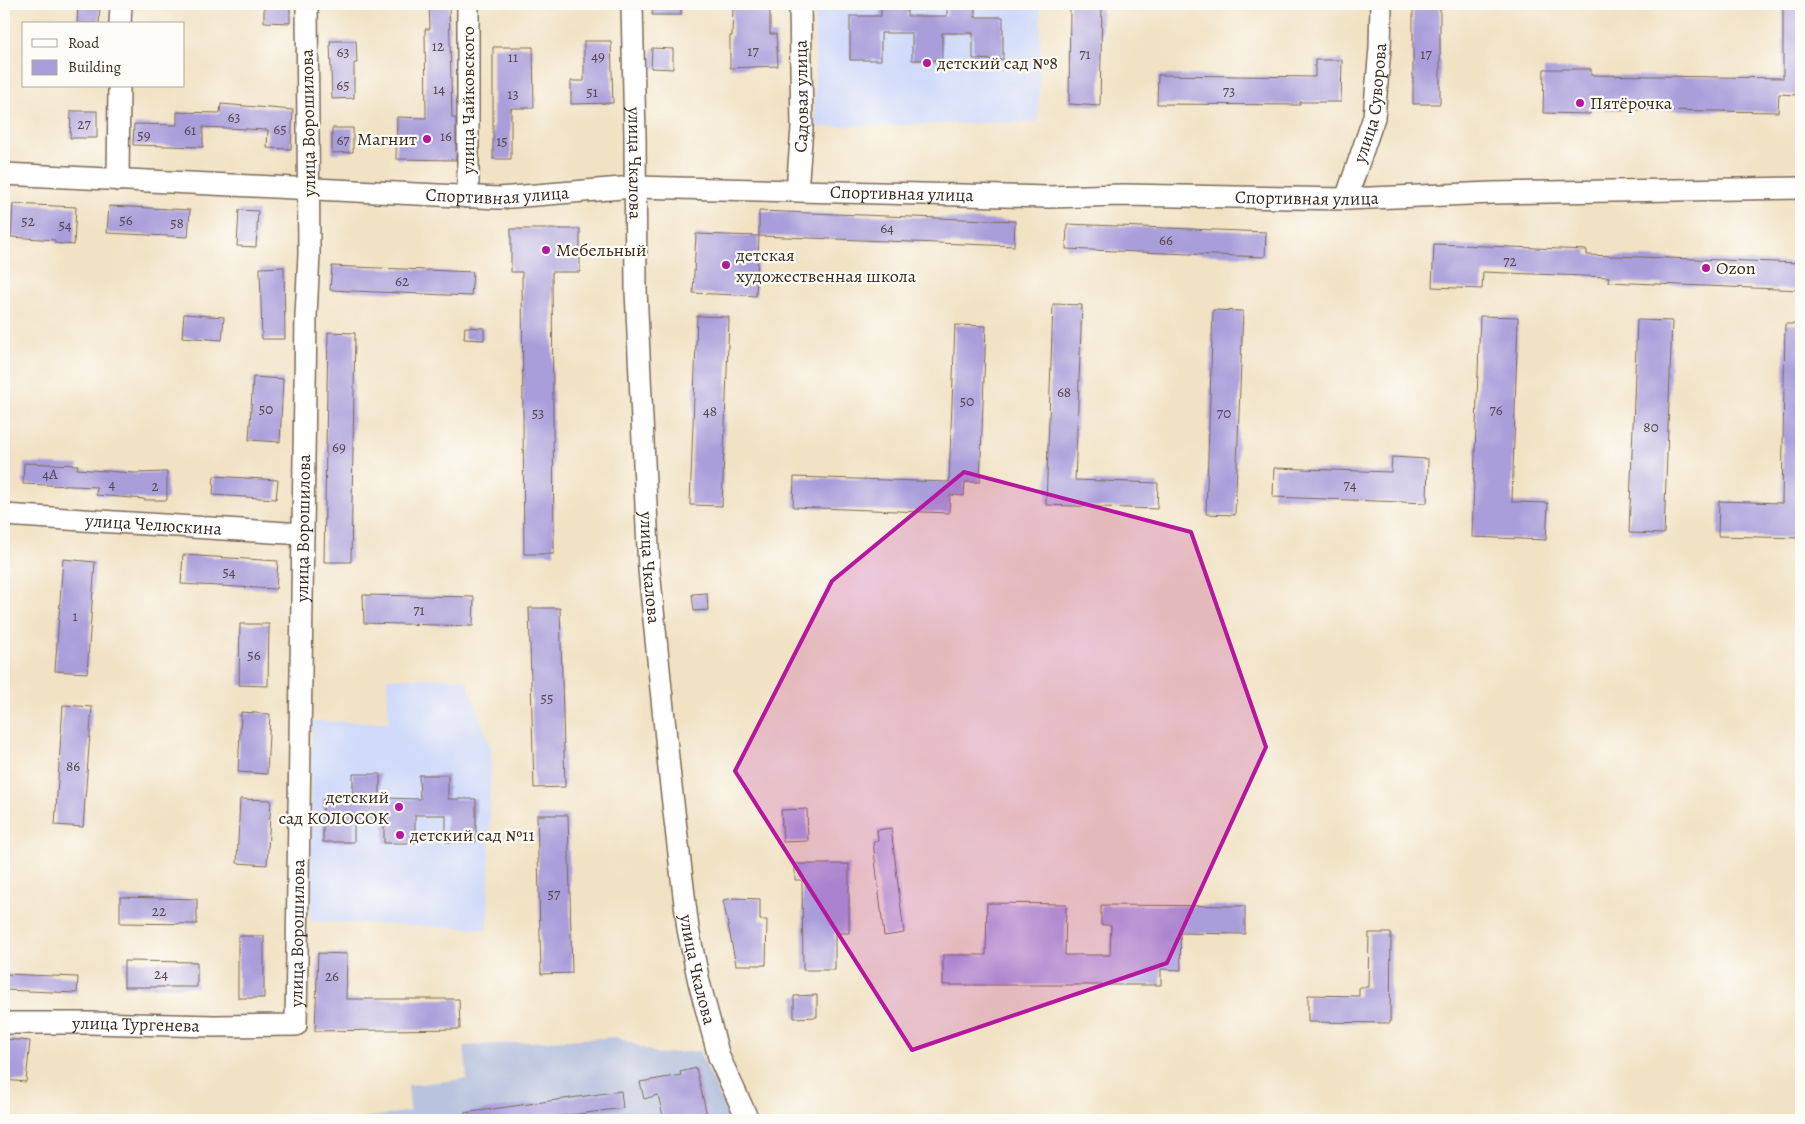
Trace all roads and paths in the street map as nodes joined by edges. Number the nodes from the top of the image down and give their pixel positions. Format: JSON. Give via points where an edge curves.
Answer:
{"nodes":[{"id":1,"x":121,"y":4,"type":"edge"},
{"id":2,"x":307,"y":4,"type":"edge"},
{"id":3,"x":468,"y":4,"type":"edge"},
{"id":4,"x":632,"y":4,"type":"edge"},
{"id":5,"x":800,"y":4,"type":"edge"},
{"id":6,"x":1381,"y":4,"type":"edge"},
{"id":7,"x":120,"y":22,"type":"edge"},
{"id":8,"x":119,"y":88,"type":"edge"},
{"id":9,"x":4,"y":174,"type":"edge"},
{"id":10,"x":118,"y":180,"type":"junction"},
{"id":11,"x":634,"y":187,"type":"junction"},
{"id":12,"x":1801,"y":188,"type":"edge"},
{"id":13,"x":308,"y":189,"type":"junction"},
{"id":14,"x":797,"y":190,"type":"junction"},
{"id":15,"x":468,"y":197,"type":"junction"},
{"id":16,"x":1346,"y":199,"type":"junction"},
{"id":17,"x":4,"y":515,"type":"edge"},
{"id":18,"x":303,"y":534,"type":"junction"},
{"id":19,"x":4,"y":1023,"type":"edge"},
{"id":20,"x":269,"y":1027,"type":"joint"},
{"id":21,"x":748,"y":1120,"type":"edge"}],
"edges":[{"from":1,"to":7,"type":"street"},
{"from":2,"to":13,"type":"street","name":"улица Ворошилова"},
{"from":3,"to":15,"type":"street","name":"улица Чайковского"},
{"from":4,"to":11,"type":"street","name":"улица Чкалова"},
{"from":5,"to":14,"type":"street","name":"Садовая улица","via":[[802,128]]},
{"from":6,"to":16,"type":"street","name":"улица Суворова","via":[[1374,118]]},
{"from":8,"to":10,"type":"street"},
{"from":9,"to":10,"type":"street","name":"Спортивная улица"},
{"from":10,"to":13,"type":"street","name":"Спортивная улица"},
{"from":11,"to":14,"type":"street","name":"Спортивная улица"},
{"from":11,"to":15,"type":"street","name":"Спортивная улица","via":[[499,198]]},
{"from":11,"to":21,"type":"street","name":"улица Чкалова","via":[[649,570],[687,920],[719,1057]]},
{"from":12,"to":16,"type":"street","name":"Спортивная улица"},
{"from":13,"to":15,"type":"street","name":"Спортивная улица"},
{"from":13,"to":18,"type":"street","name":"улица Ворошилова"},
{"from":14,"to":16,"type":"street","name":"Спортивная улица","via":[[1048,197]]},
{"from":17,"to":18,"type":"street","name":"улица Челюскина"},
{"from":18,"to":20,"type":"street","name":"улица Ворошилова","via":[[296,1025]]},
{"from":19,"to":20,"type":"street","name":"улица Тургенева"}]}
